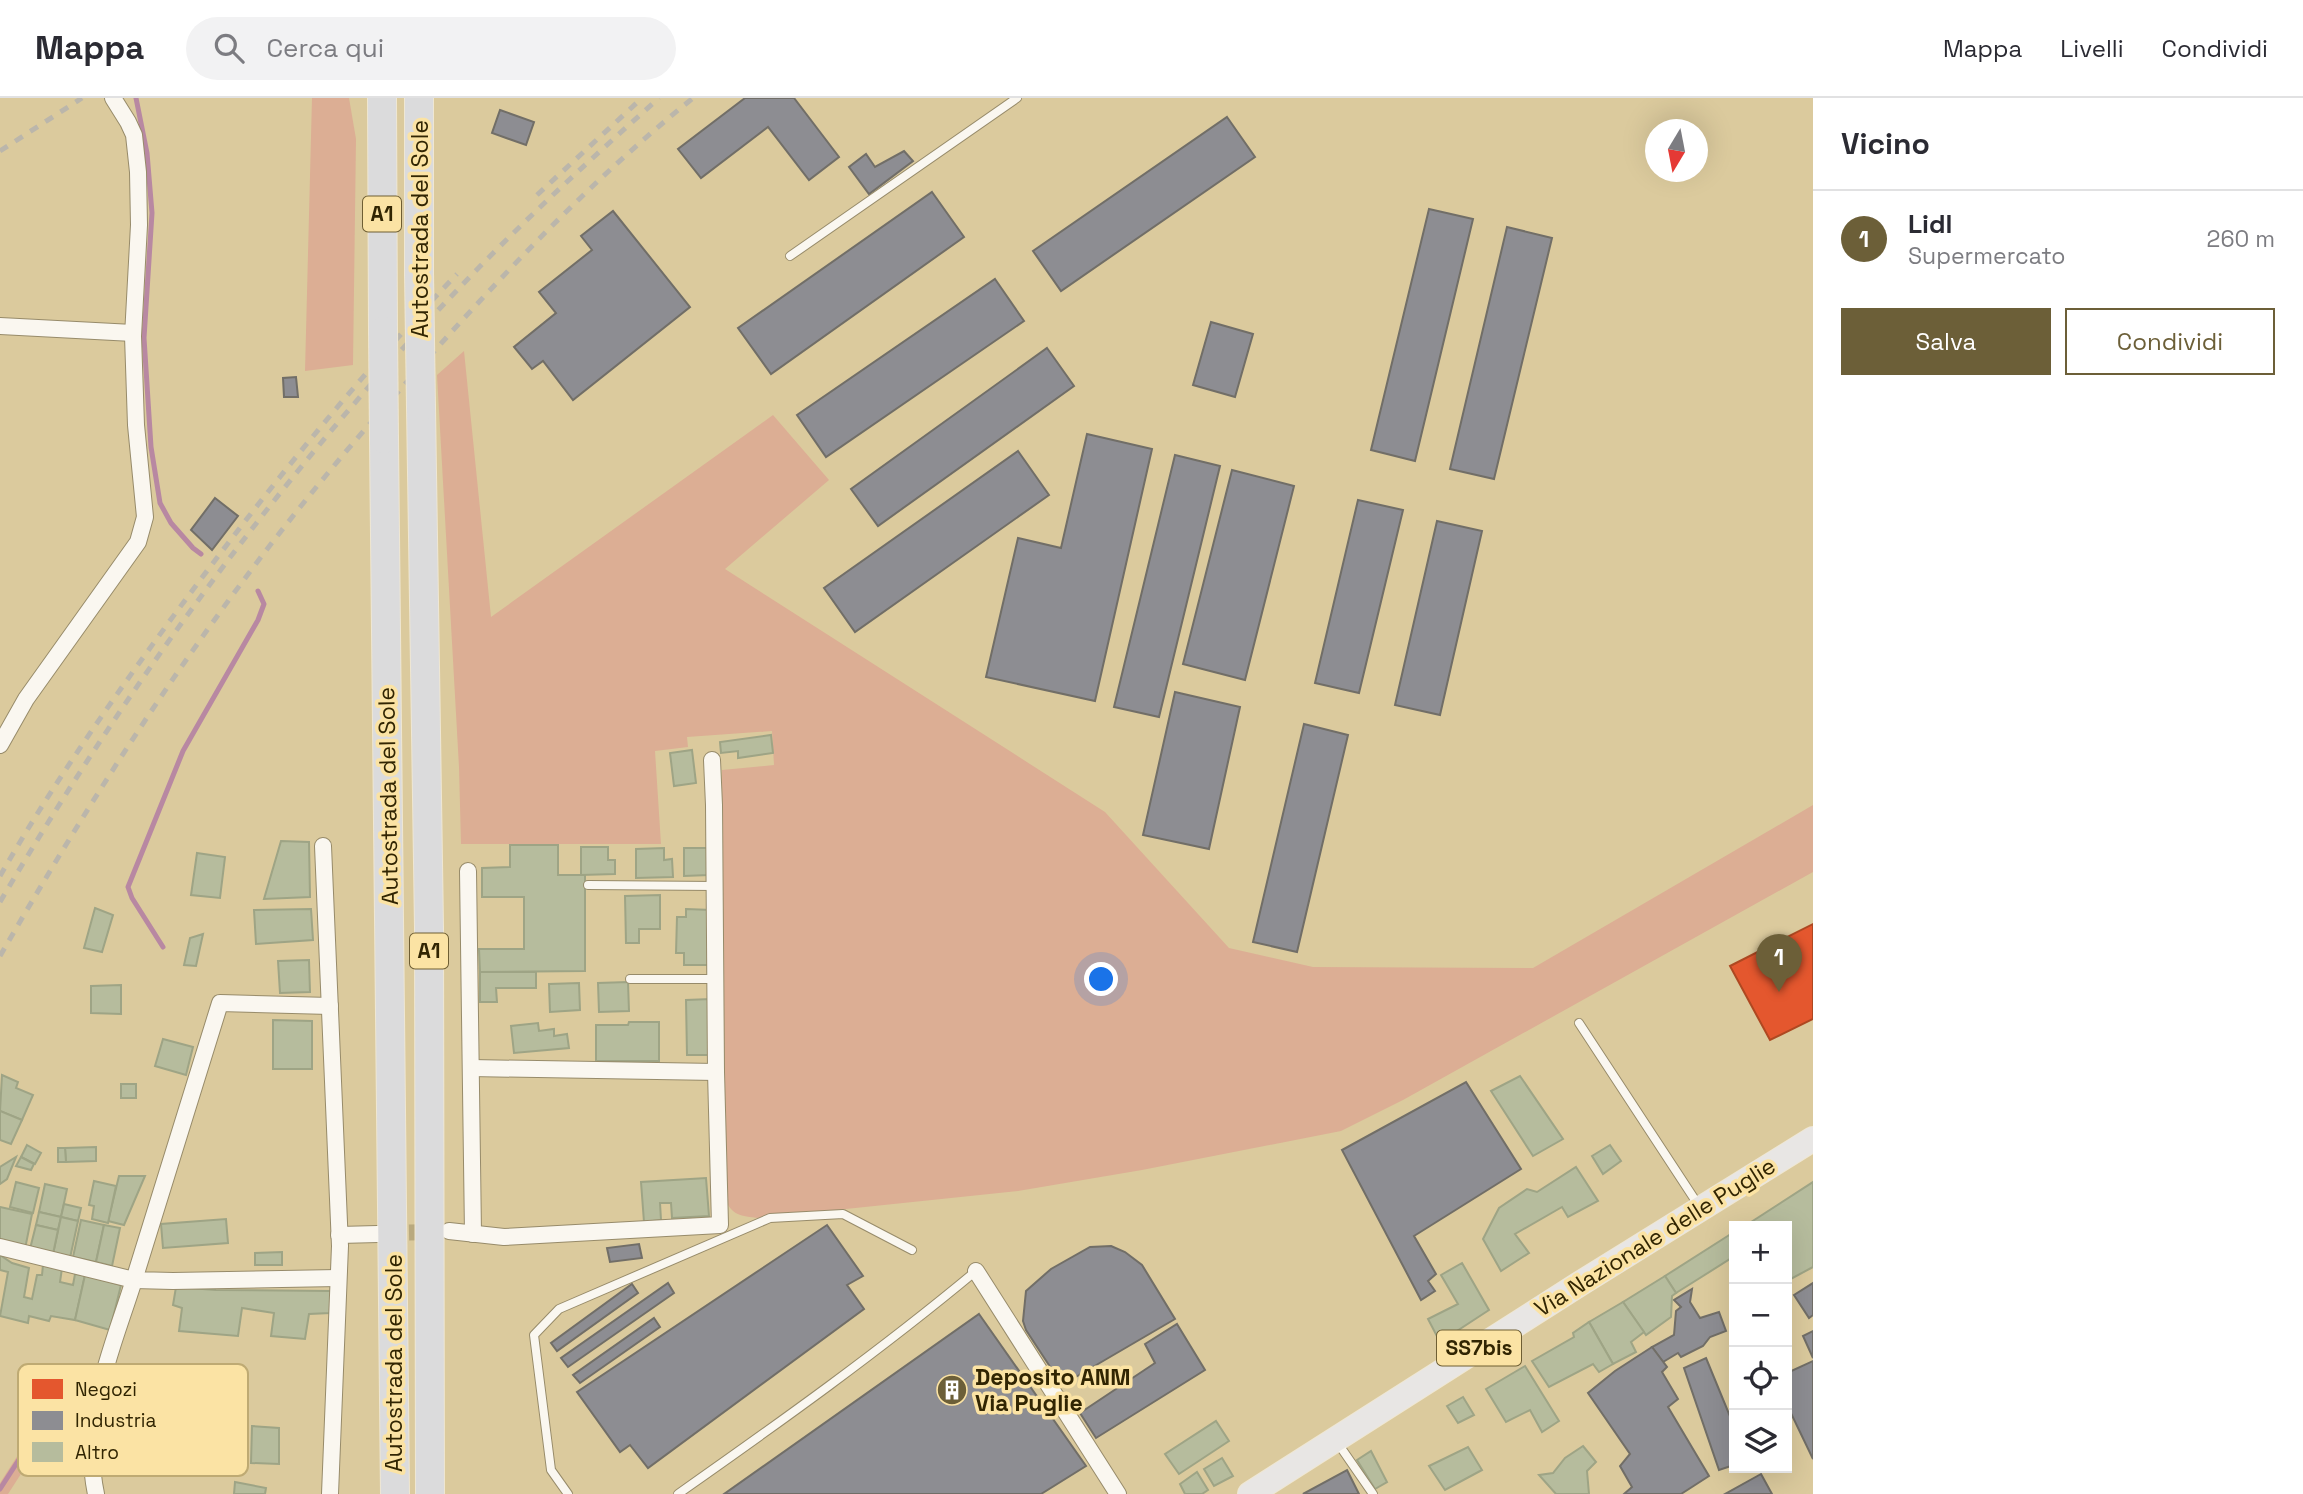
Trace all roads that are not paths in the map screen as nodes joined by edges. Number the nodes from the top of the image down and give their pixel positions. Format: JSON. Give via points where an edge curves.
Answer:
{"nodes":[{"id":1,"x":113,"y":98,"type":"edge"},
{"id":2,"x":382,"y":98,"type":"edge"},
{"id":3,"x":419,"y":98,"type":"edge"},
{"id":4,"x":1017,"y":98,"type":"edge"},
{"id":5,"x":789,"y":256,"type":"dead end"},
{"id":6,"x":0,"y":326,"type":"edge"},
{"id":7,"x":133,"y":332,"type":"junction"},
{"id":8,"x":0,"y":745,"type":"edge"},
{"id":9,"x":712,"y":760,"type":"dead end"},
{"id":10,"x":323,"y":846,"type":"dead end"},
{"id":11,"x":468,"y":871,"type":"dead end"},
{"id":12,"x":587,"y":885,"type":"dead end"},
{"id":13,"x":715,"y":886,"type":"junction"},
{"id":14,"x":630,"y":979,"type":"dead end"},
{"id":15,"x":715,"y":979,"type":"junction"},
{"id":16,"x":330,"y":1006,"type":"junction"},
{"id":17,"x":1579,"y":1023,"type":"dead end"},
{"id":18,"x":471,"y":1068,"type":"junction"},
{"id":19,"x":716,"y":1072,"type":"junction"},
{"id":20,"x":1813,"y":1139,"type":"edge"},
{"id":21,"x":1701,"y":1209,"type":"junction"},
{"id":22,"x":449,"y":1231,"type":"tunnel mouth"},
{"id":23,"x":378,"y":1234,"type":"tunnel mouth"},
{"id":24,"x":473,"y":1234,"type":"junction"},
{"id":25,"x":339,"y":1235,"type":"junction"},
{"id":26,"x":0,"y":1247,"type":"edge"},
{"id":27,"x":912,"y":1250,"type":"dead end"},
{"id":28,"x":976,"y":1271,"type":"joint"},
{"id":29,"x":338,"y":1278,"type":"junction"},
{"id":30,"x":134,"y":1280,"type":"junction"},
{"id":31,"x":107,"y":1364,"type":"edge"},
{"id":32,"x":1335,"y":1439,"type":"junction"},
{"id":33,"x":95,"y":1476,"type":"edge"},
{"id":34,"x":392,"y":1485,"type":"edge"},
{"id":35,"x":96,"y":1494,"type":"edge"},
{"id":36,"x":330,"y":1494,"type":"edge"},
{"id":37,"x":430,"y":1494,"type":"edge"},
{"id":38,"x":568,"y":1494,"type":"edge"},
{"id":39,"x":678,"y":1494,"type":"edge"},
{"id":40,"x":1118,"y":1494,"type":"edge"},
{"id":41,"x":1250,"y":1494,"type":"edge"},
{"id":42,"x":1373,"y":1494,"type":"edge"}],
"edges":[{"from":1,"to":7,"type":"street","via":[[128,121],[136,151],[139,225]]},
{"from":2,"to":34,"type":"highway","name":"Autostrada del Sole","number":"A1","bridge":true,"via":[[395,1369]]},
{"from":3,"to":37,"type":"highway","name":"Autostrada del Sole","number":"A1","bridge":true},
{"from":4,"to":5,"type":"lane"},
{"from":6,"to":7,"type":"street"},
{"from":7,"to":8,"type":"street","via":[[145,517],[138,542],[26,699]]},
{"from":9,"to":13,"type":"street"},
{"from":10,"to":16,"type":"street"},
{"from":11,"to":18,"type":"street"},
{"from":12,"to":13,"type":"lane"},
{"from":13,"to":15,"type":"street"},
{"from":14,"to":15,"type":"lane"},
{"from":15,"to":19,"type":"street"},
{"from":16,"to":25,"type":"street"},
{"from":16,"to":30,"type":"street","via":[[220,1003]]},
{"from":17,"to":21,"type":"lane"},
{"from":18,"to":19,"type":"street"},
{"from":18,"to":24,"type":"street"},
{"from":19,"to":24,"type":"street","via":[[720,1225],[504,1237]]},
{"from":20,"to":21,"type":"main road","name":"Via Nazionale delle Puglie","number":"SS7bis"},
{"from":21,"to":32,"type":"main road","name":"Via Nazionale delle Puglie","number":"SS7bis"},
{"from":22,"to":24,"type":"street"},
{"from":23,"to":25,"type":"street"},
{"from":25,"to":29,"type":"street"},
{"from":26,"to":30,"type":"street"},
{"from":27,"to":38,"type":"lane","via":[[843,1214],[770,1218],[559,1308],[534,1335],[551,1470]]},
{"from":28,"to":39,"type":"lane","via":[[901,1332]]},
{"from":28,"to":40,"type":"street"},
{"from":29,"to":30,"type":"street"},
{"from":29,"to":36,"type":"street"},
{"from":30,"to":31,"type":"street"},
{"from":32,"to":41,"type":"main road","name":"Via Nazionale delle Puglie","number":"SS7bis"},
{"from":32,"to":42,"type":"lane"},
{"from":33,"to":35,"type":"street"}]}
